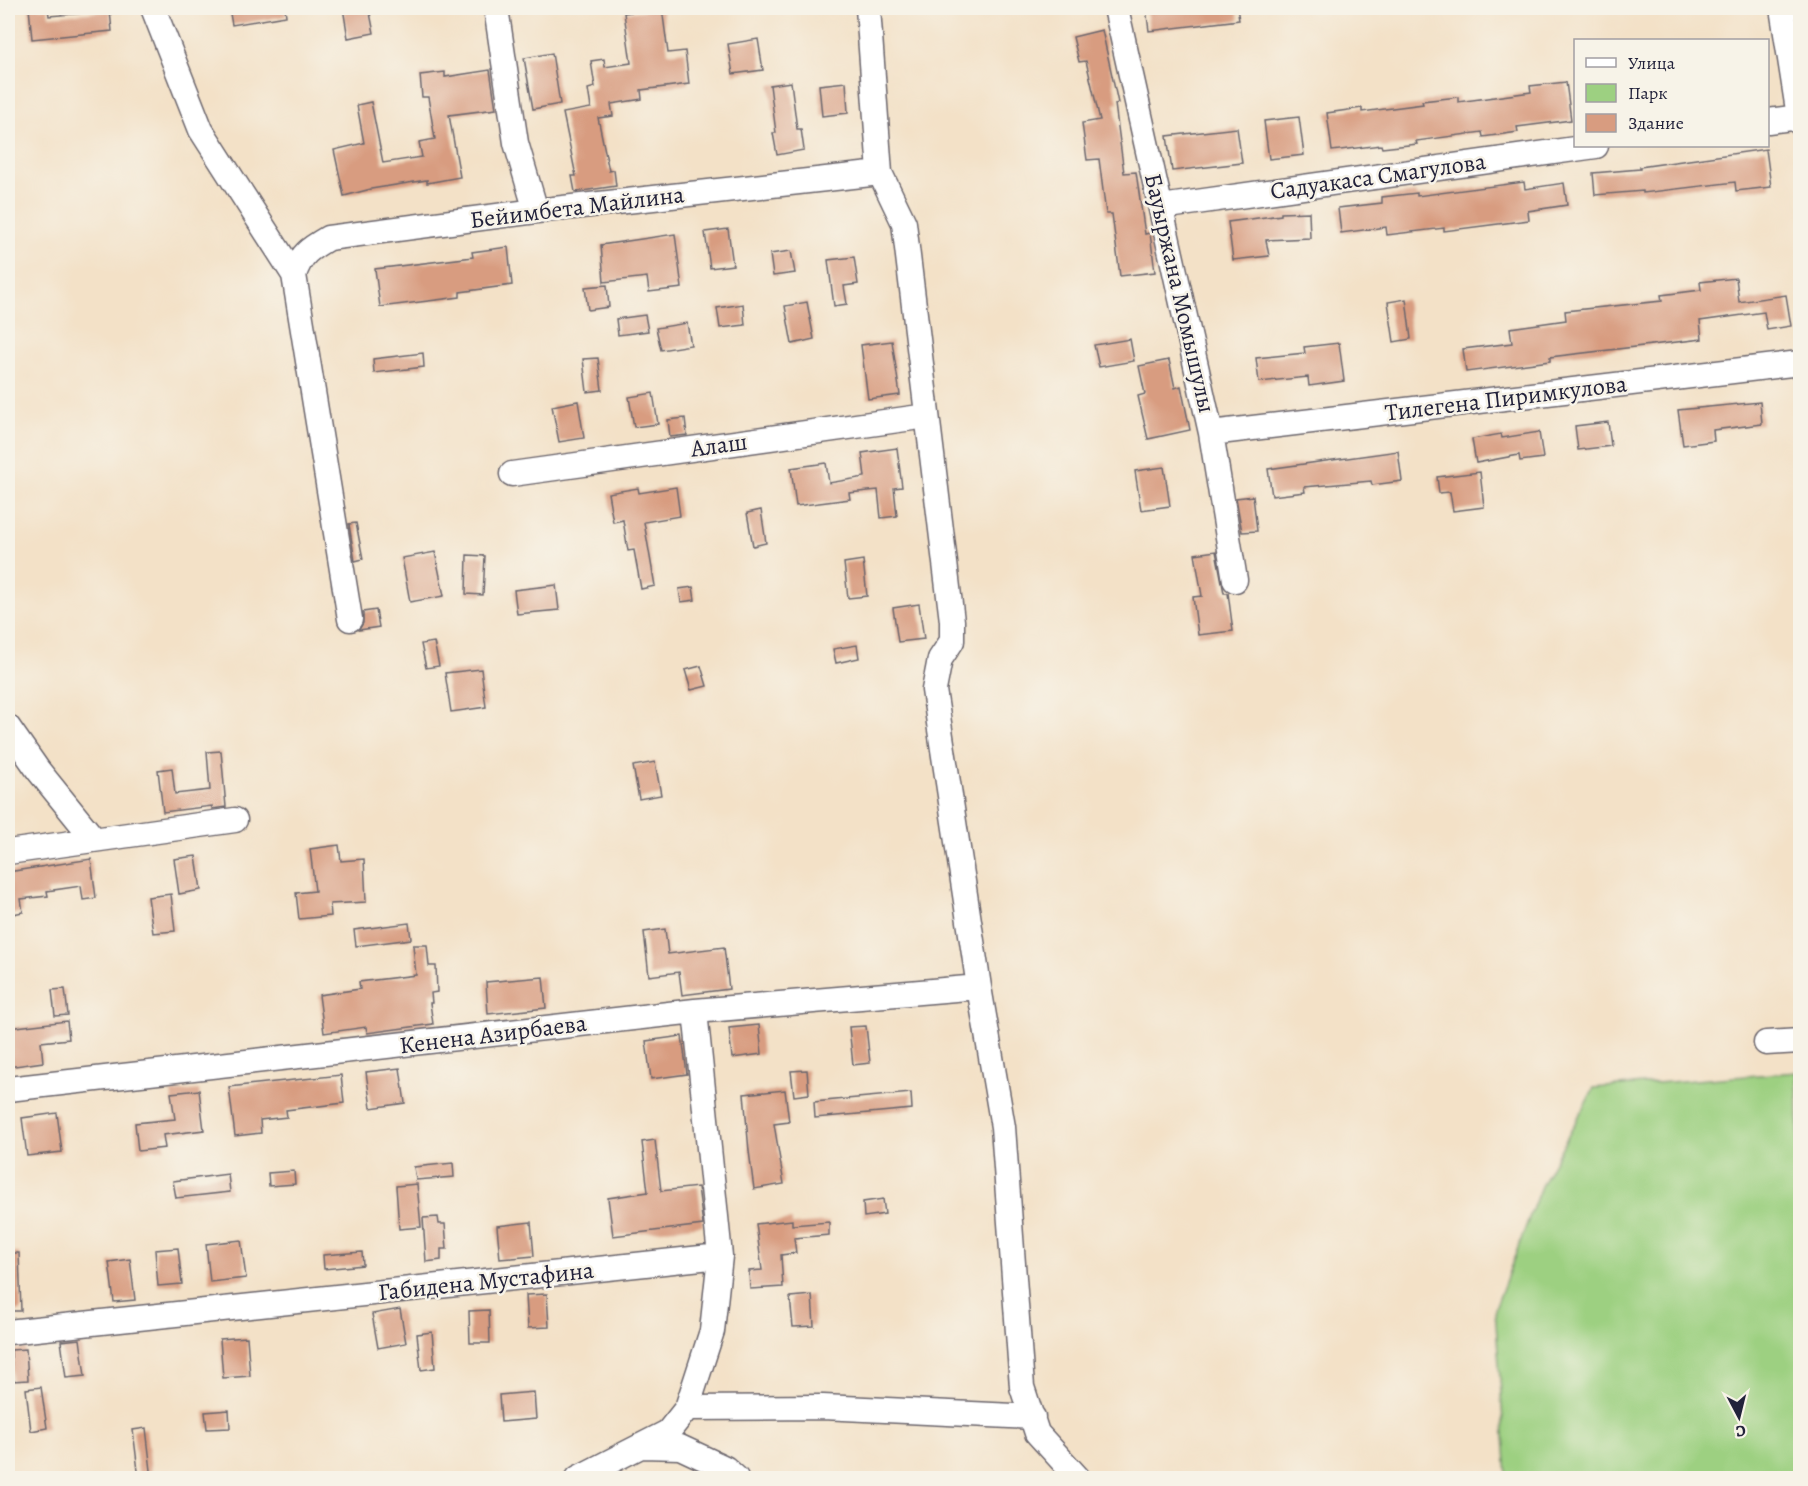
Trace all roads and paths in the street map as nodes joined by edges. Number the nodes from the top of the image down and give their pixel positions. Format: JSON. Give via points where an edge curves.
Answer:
{"nodes":[{"id":1,"x":153,"y":8,"type":"edge"},
{"id":2,"x":496,"y":8,"type":"edge"},
{"id":3,"x":868,"y":8,"type":"edge"},
{"id":4,"x":1116,"y":8,"type":"edge"},
{"id":5,"x":1782,"y":8,"type":"edge"},
{"id":6,"x":1800,"y":120,"type":"edge"},
{"id":7,"x":1769,"y":121,"type":"edge"},
{"id":8,"x":1589,"y":147,"type":"edge"},
{"id":9,"x":880,"y":173,"type":"junction"},
{"id":10,"x":1161,"y":207,"type":"junction"},
{"id":11,"x":536,"y":211,"type":"junction"},
{"id":12,"x":294,"y":275,"type":"junction"},
{"id":13,"x":1800,"y":363,"type":"edge"},
{"id":14,"x":927,"y":416,"type":"junction"},
{"id":15,"x":1211,"y":434,"type":"junction"},
{"id":16,"x":512,"y":474,"type":"dead end"},
{"id":17,"x":1234,"y":580,"type":"dead end"},
{"id":18,"x":350,"y":619,"type":"dead end"},
{"id":19,"x":8,"y":727,"type":"edge"},
{"id":20,"x":235,"y":820,"type":"dead end"},
{"id":21,"x":93,"y":838,"type":"junction"},
{"id":22,"x":8,"y":852,"type":"edge"},
{"id":23,"x":979,"y":987,"type":"junction"},
{"id":24,"x":695,"y":1011,"type":"junction"},
{"id":25,"x":1800,"y":1041,"type":"edge"},
{"id":26,"x":1766,"y":1043,"type":"dead end"},
{"id":27,"x":8,"y":1089,"type":"edge"},
{"id":28,"x":720,"y":1256,"type":"junction"},
{"id":29,"x":8,"y":1332,"type":"edge"},
{"id":30,"x":687,"y":1408,"type":"junction"},
{"id":31,"x":1033,"y":1417,"type":"junction"},
{"id":32,"x":641,"y":1446,"type":"junction"},
{"id":33,"x":578,"y":1479,"type":"edge"},
{"id":34,"x":736,"y":1479,"type":"edge"},
{"id":35,"x":1078,"y":1479,"type":"edge"}],
"edges":[{"from":1,"to":12,"type":"street","via":[[201,130]]},
{"from":2,"to":11,"type":"street","via":[[516,143]]},
{"from":3,"to":9,"type":"street"},
{"from":4,"to":10,"type":"street","name":"Бауыржана Момышулы"},
{"from":5,"to":6,"type":"street"},
{"from":6,"to":7,"type":"street"},
{"from":8,"to":10,"type":"street","name":"Садуакаса Смагулова"},
{"from":9,"to":11,"type":"street","name":"Бейимбета Майлина"},
{"from":9,"to":14,"type":"street","via":[[904,223]]},
{"from":10,"to":15,"type":"street","name":"Бауыржана Момышулы"},
{"from":11,"to":12,"type":"street","name":"Бейимбета Майлина","via":[[328,238],[298,260]]},
{"from":12,"to":18,"type":"street"},
{"from":13,"to":15,"type":"street","name":"Тилегена Пиримкулова"},
{"from":14,"to":16,"type":"street","name":"Алаш"},
{"from":14,"to":23,"type":"street","via":[[952,621],[952,641],[940,659],[933,690]]},
{"from":15,"to":17,"type":"street","name":"Бауыржана Момышулы"},
{"from":19,"to":21,"type":"street"},
{"from":20,"to":21,"type":"street"},
{"from":21,"to":22,"type":"street"},
{"from":23,"to":24,"type":"street","name":"Кенена Азирбаева"},
{"from":23,"to":31,"type":"street","via":[[1004,1127],[1022,1387]]},
{"from":24,"to":27,"type":"street","name":"Кенена Азирбаева"},
{"from":24,"to":28,"type":"street"},
{"from":25,"to":26,"type":"street"},
{"from":28,"to":29,"type":"street","name":"Габидена Мустафина"},
{"from":28,"to":30,"type":"street","via":[[712,1331]]},
{"from":30,"to":31,"type":"street","via":[[823,1407]]},
{"from":30,"to":32,"type":"street","via":[[668,1432]]},
{"from":31,"to":35,"type":"street","via":[[1037,1433]]},
{"from":32,"to":33,"type":"street"},
{"from":32,"to":34,"type":"street","via":[[680,1447],[725,1468]]}]}
